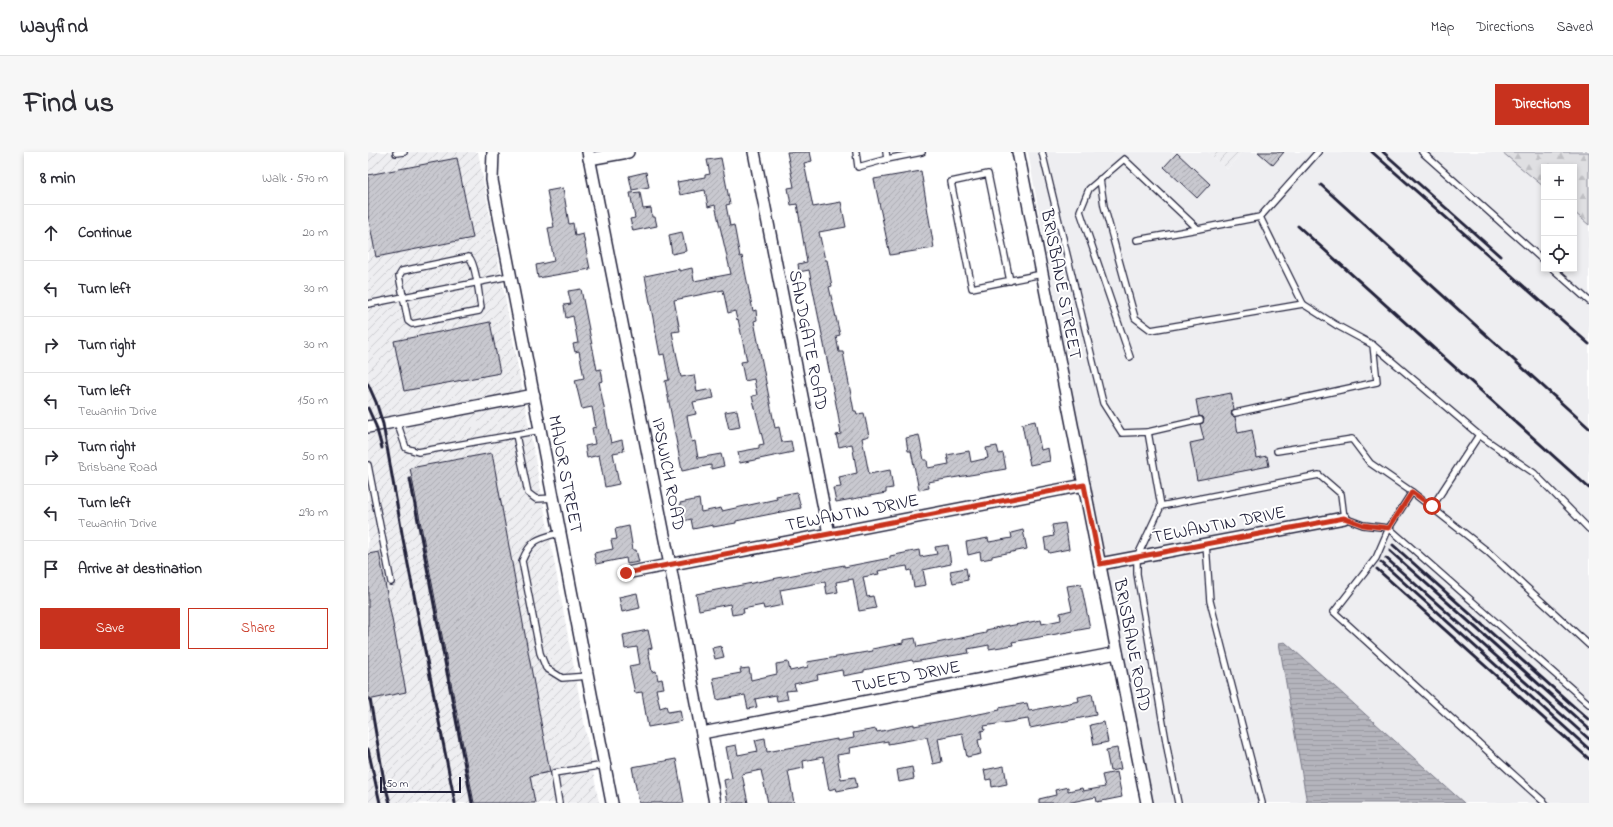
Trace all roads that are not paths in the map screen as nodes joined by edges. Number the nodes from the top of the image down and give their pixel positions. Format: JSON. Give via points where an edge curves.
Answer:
{"nodes":[{"id":1,"x":404,"y":152,"type":"edge"},
{"id":2,"x":493,"y":152,"type":"edge"},
{"id":3,"x":628,"y":152,"type":"edge"},
{"id":4,"x":754,"y":152,"type":"edge"},
{"id":5,"x":856,"y":152,"type":"edge"},
{"id":6,"x":886,"y":152,"type":"edge"},
{"id":7,"x":922,"y":152,"type":"edge"},
{"id":8,"x":1018,"y":152,"type":"edge"},
{"id":9,"x":1042,"y":152,"type":"edge"},
{"id":10,"x":1318,"y":152,"type":"edge"},
{"id":11,"x":1422,"y":152,"type":"edge"},
{"id":12,"x":396,"y":153,"type":"dead end"},
{"id":13,"x":589,"y":156,"type":"edge"},
{"id":14,"x":887,"y":159,"type":"junction"},
{"id":15,"x":1100,"y":179,"type":"junction"},
{"id":16,"x":1260,"y":217,"type":"junction"},
{"id":17,"x":1198,"y":229,"type":"junction"},
{"id":18,"x":1137,"y":240,"type":"dead end"},
{"id":19,"x":1541,"y":258,"type":"edge"},
{"id":20,"x":1556,"y":272,"type":"edge"},
{"id":21,"x":1042,"y":274,"type":"junction"},
{"id":22,"x":510,"y":276,"type":"junction"},
{"id":23,"x":1010,"y":281,"type":"junction"},
{"id":24,"x":476,"y":282,"type":"junction"},
{"id":25,"x":403,"y":297,"type":"junction"},
{"id":26,"x":1589,"y":301,"type":"edge"},
{"id":27,"x":368,"y":304,"type":"edge"},
{"id":28,"x":1303,"y":304,"type":"junction"},
{"id":29,"x":1373,"y":345,"type":"junction"},
{"id":30,"x":1130,"y":357,"type":"dead end"},
{"id":31,"x":534,"y":395,"type":"junction"},
{"id":32,"x":1235,"y":413,"type":"dead end"},
{"id":33,"x":1200,"y":420,"type":"dead end"},
{"id":34,"x":396,"y":422,"type":"junction"},
{"id":35,"x":1072,"y":423,"type":"joint"},
{"id":36,"x":368,"y":427,"type":"edge"},
{"id":37,"x":540,"y":430,"type":"junction"},
{"id":38,"x":1148,"y":432,"type":"junction"},
{"id":39,"x":516,"y":435,"type":"junction"},
{"id":40,"x":1479,"y":435,"type":"junction"},
{"id":41,"x":1277,"y":451,"type":"dead end"},
{"id":42,"x":368,"y":465,"type":"edge"},
{"id":43,"x":1084,"y":485,"type":"junction"},
{"id":44,"x":1412,"y":492,"type":"junction"},
{"id":45,"x":554,"y":498,"type":"junction"},
{"id":46,"x":1161,"y":506,"type":"junction"},
{"id":47,"x":1432,"y":506,"type":"junction"},
{"id":48,"x":1344,"y":518,"type":"junction"},
{"id":49,"x":1389,"y":528,"type":"junction"},
{"id":50,"x":1589,"y":529,"type":"edge"},
{"id":51,"x":560,"y":533,"type":"junction"},
{"id":52,"x":829,"y":534,"type":"junction"},
{"id":53,"x":1206,"y":544,"type":"junction"},
{"id":54,"x":1137,"y":557,"type":"junction"},
{"id":55,"x":1100,"y":564,"type":"junction"},
{"id":56,"x":670,"y":565,"type":"junction"},
{"id":57,"x":626,"y":573,"type":"dead end"},
{"id":58,"x":391,"y":582,"type":"dead end"},
{"id":59,"x":1589,"y":645,"type":"edge"},
{"id":60,"x":1117,"y":653,"type":"junction"},
{"id":61,"x":588,"y":676,"type":"junction"},
{"id":62,"x":1589,"y":704,"type":"edge"},
{"id":63,"x":702,"y":733,"type":"junction"},
{"id":64,"x":605,"y":766,"type":"junction"},
{"id":65,"x":559,"y":803,"type":"edge"},
{"id":66,"x":612,"y":803,"type":"edge"},
{"id":67,"x":715,"y":803,"type":"edge"},
{"id":68,"x":1147,"y":803,"type":"edge"},
{"id":69,"x":1178,"y":803,"type":"edge"},
{"id":70,"x":1262,"y":803,"type":"edge"},
{"id":71,"x":1545,"y":803,"type":"edge"}],
"edges":[{"from":1,"to":12,"type":"lane"},
{"from":2,"to":22,"type":"street","name":"MAJOR STREET","via":[[492,180]]},
{"from":3,"to":13,"type":"street"},
{"from":4,"to":52,"type":"street","name":"SANDGATE ROAD"},
{"from":5,"to":14,"type":"lane","via":[[858,167]]},
{"from":6,"to":14,"type":"lane"},
{"from":7,"to":14,"type":"lane"},
{"from":8,"to":21,"type":"street","name":"BRISBANE STREET"},
{"from":9,"to":38,"type":"lane","via":[[1103,403],[1122,433]]},
{"from":10,"to":16,"type":"lane"},
{"from":11,"to":19,"type":"lane"},
{"from":13,"to":56,"type":"street","name":"IPSWICH ROAD"},
{"from":15,"to":17,"type":"lane","via":[[1124,159]]},
{"from":15,"to":28,"type":"lane","via":[[1104,206],[1135,318],[1151,330]]},
{"from":15,"to":30,"type":"lane","via":[[1089,189],[1080,212]]},
{"from":16,"to":17,"type":"lane"},
{"from":16,"to":28,"type":"lane"},
{"from":17,"to":18,"type":"lane"},
{"from":20,"to":26,"type":"lane"},
{"from":21,"to":23,"type":"lane"},
{"from":21,"to":35,"type":"street","name":"BRISBANE STREET"},
{"from":22,"to":24,"type":"lane"},
{"from":22,"to":31,"type":"street","name":"MAJOR STREET"},
{"from":23,"to":23,"type":"lane","via":[[972,288],[951,182],[988,174]]},
{"from":24,"to":25,"type":"lane"},
{"from":24,"to":25,"type":"lane","via":[[472,260],[469,257],[402,271],[399,276]]},
{"from":24,"to":25,"type":"lane","via":[[481,307],[479,311],[412,324],[408,321]]},
{"from":25,"to":27,"type":"lane"},
{"from":28,"to":29,"type":"lane"},
{"from":29,"to":32,"type":"lane","via":[[1377,382]]},
{"from":29,"to":40,"type":"lane"},
{"from":31,"to":34,"type":"street"},
{"from":31,"to":37,"type":"street","name":"MAJOR STREET"},
{"from":33,"to":38,"type":"lane"},
{"from":34,"to":36,"type":"street"},
{"from":34,"to":39,"type":"lane","via":[[406,448],[418,452]]},
{"from":35,"to":43,"type":"street","name":"BRISBANE ROAD"},
{"from":37,"to":39,"type":"lane"},
{"from":37,"to":45,"type":"street","name":"MAJOR STREET"},
{"from":38,"to":46,"type":"lane"},
{"from":39,"to":45,"type":"lane","via":[[528,493],[536,499]]},
{"from":40,"to":47,"type":"lane"},
{"from":40,"to":50,"type":"lane","via":[[1534,473]]},
{"from":41,"to":44,"type":"lane","via":[[1352,439],[1370,463]]},
{"from":42,"to":58,"type":"lane"},
{"from":43,"to":52,"type":"street","name":"TEWANTIN DRIVE"},
{"from":43,"to":55,"type":"street","name":"BRISBANE ROAD"},
{"from":44,"to":47,"type":"lane"},
{"from":44,"to":49,"type":"lane"},
{"from":45,"to":51,"type":"street","name":"MAJOR STREET"},
{"from":46,"to":48,"type":"lane","via":[[1319,476],[1341,494]]},
{"from":46,"to":54,"type":"lane"},
{"from":47,"to":59,"type":"lane","via":[[1487,551]]},
{"from":48,"to":49,"type":"lane","via":[[1363,525]]},
{"from":48,"to":53,"type":"street","name":"TEWANTIN DRIVE"},
{"from":49,"to":62,"type":"lane"},
{"from":49,"to":71,"type":"lane","via":[[1376,558],[1334,612]]},
{"from":51,"to":61,"type":"street","name":"MAJOR STREET"},
{"from":51,"to":61,"type":"lane","via":[[541,538],[528,548],[522,561],[540,653],[546,668],[562,678]]},
{"from":52,"to":56,"type":"street","name":"TEWANTIN DRIVE"},
{"from":53,"to":54,"type":"street","name":"TEWANTIN DRIVE"},
{"from":53,"to":70,"type":"lane","via":[[1210,601]]},
{"from":54,"to":55,"type":"street","name":"TEWANTIN DRIVE"},
{"from":54,"to":69,"type":"lane","via":[[1137,574]]},
{"from":55,"to":60,"type":"street","name":"BRISBANE ROAD"},
{"from":56,"to":57,"type":"street","name":"TEWANTIN DRIVE"},
{"from":56,"to":63,"type":"street","name":"IPSWICH ROAD"},
{"from":60,"to":63,"type":"street","name":"TWEED DRIVE"},
{"from":60,"to":68,"type":"street","name":"BRISBANE ROAD"},
{"from":61,"to":64,"type":"street","name":"MAJOR STREET"},
{"from":63,"to":67,"type":"street","name":"IPSWICH ROAD"},
{"from":64,"to":65,"type":"lane","via":[[554,773]]},
{"from":64,"to":66,"type":"street","name":"MAJOR STREET"}]}
